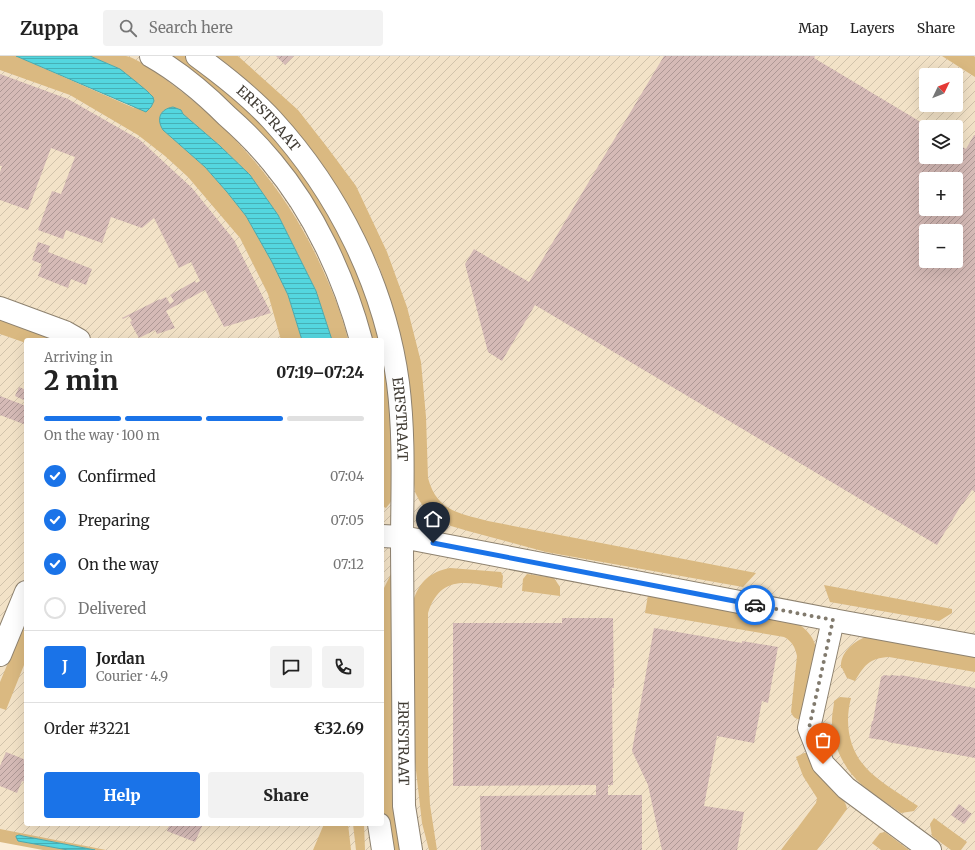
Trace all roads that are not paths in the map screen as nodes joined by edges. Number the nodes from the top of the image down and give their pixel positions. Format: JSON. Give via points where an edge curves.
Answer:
{"nodes":[{"id":1,"x":151,"y":56,"type":"edge"},
{"id":2,"x":197,"y":56,"type":"edge"},
{"id":3,"x":0,"y":308,"type":"edge"},
{"id":4,"x":76,"y":338,"type":"edge"},
{"id":5,"x":360,"y":338,"type":"edge"},
{"id":6,"x":392,"y":536,"type":"edge"},
{"id":7,"x":24,"y":597,"type":"edge"},
{"id":8,"x":833,"y":620,"type":"junction"},
{"id":9,"x":975,"y":646,"type":"edge"},
{"id":10,"x":0,"y":655,"type":"edge"},
{"id":11,"x":379,"y":826,"type":"edge"},
{"id":12,"x":383,"y":850,"type":"edge"},
{"id":13,"x":411,"y":850,"type":"edge"},
{"id":14,"x":930,"y":850,"type":"edge"}],
"edges":[{"from":1,"to":5,"type":"street","name":"ERFSTRAAT","via":[[187,80],[248,135],[296,192],[333,260]]},
{"from":2,"to":6,"type":"street","name":"ERFSTRAAT","via":[[271,119],[301,154],[342,219],[374,287],[385,322],[398,382],[401,419],[403,463]]},
{"from":3,"to":4,"type":"street"},
{"from":6,"to":8,"type":"street"},
{"from":6,"to":13,"type":"street","name":"ERFSTRAAT","via":[[404,806]]},
{"from":7,"to":10,"type":"street"},
{"from":8,"to":9,"type":"street"},
{"from":8,"to":14,"type":"street","via":[[809,728],[823,764],[846,788]]},
{"from":11,"to":12,"type":"street"}]}
